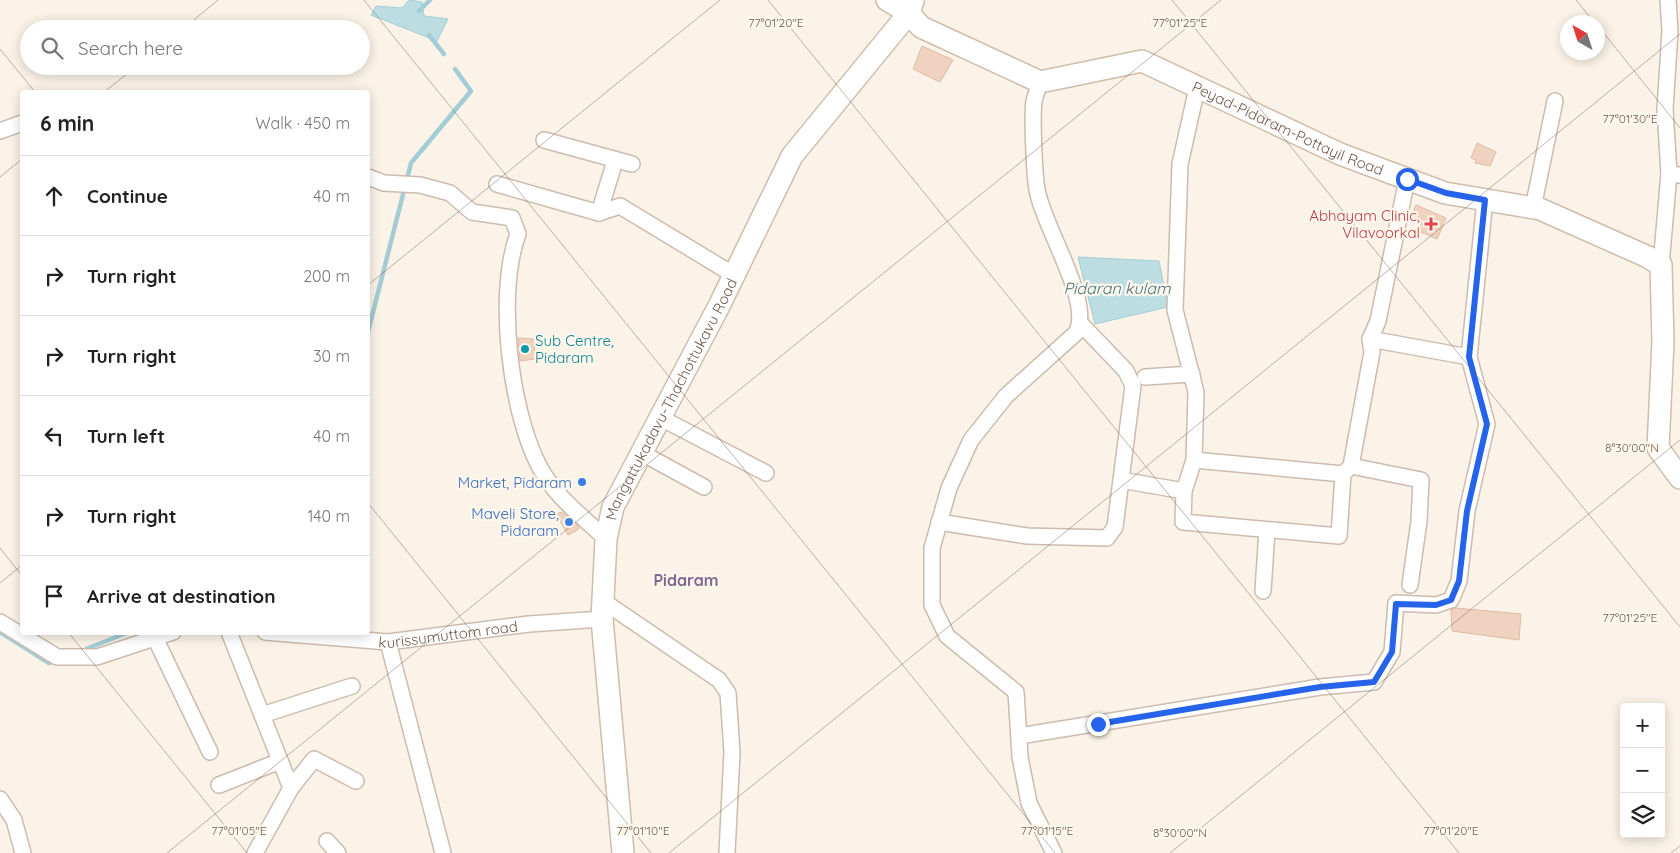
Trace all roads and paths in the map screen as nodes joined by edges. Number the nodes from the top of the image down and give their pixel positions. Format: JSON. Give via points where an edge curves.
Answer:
{"nodes":[{"id":1,"x":887,"y":0,"type":"edge"},
{"id":2,"x":1668,"y":0,"type":"edge"},
{"id":3,"x":911,"y":6,"type":"edge"},
{"id":4,"x":1680,"y":18,"type":"edge"},
{"id":5,"x":1670,"y":31,"type":"junction"},
{"id":6,"x":1040,"y":82,"type":"junction"},
{"id":7,"x":1197,"y":88,"type":"junction"},
{"id":8,"x":1554,"y":101,"type":"dead end"},
{"id":9,"x":20,"y":124,"type":"edge"},
{"id":10,"x":0,"y":131,"type":"edge"},
{"id":11,"x":544,"y":140,"type":"dead end"},
{"id":12,"x":615,"y":161,"type":"junction"},
{"id":13,"x":632,"y":164,"type":"dead end"},
{"id":14,"x":1675,"y":174,"type":"edge"},
{"id":15,"x":370,"y":178,"type":"edge"},
{"id":16,"x":1407,"y":179,"type":"junction"},
{"id":17,"x":497,"y":184,"type":"dead end"},
{"id":18,"x":1485,"y":200,"type":"junction"},
{"id":19,"x":1533,"y":208,"type":"junction"},
{"id":20,"x":599,"y":213,"type":"junction"},
{"id":21,"x":1661,"y":265,"type":"junction"},
{"id":22,"x":734,"y":275,"type":"junction"},
{"id":23,"x":1081,"y":324,"type":"junction"},
{"id":24,"x":1370,"y":339,"type":"junction"},
{"id":25,"x":1469,"y":357,"type":"junction"},
{"id":26,"x":1192,"y":374,"type":"junction"},
{"id":27,"x":1145,"y":377,"type":"dead end"},
{"id":28,"x":659,"y":417,"type":"junction"},
{"id":29,"x":640,"y":452,"type":"junction"},
{"id":30,"x":1194,"y":460,"type":"junction"},
{"id":31,"x":1347,"y":470,"type":"junction"},
{"id":32,"x":766,"y":473,"type":"dead end"},
{"id":33,"x":1680,"y":478,"type":"edge"},
{"id":34,"x":1121,"y":480,"type":"junction"},
{"id":35,"x":704,"y":487,"type":"dead end"},
{"id":36,"x":1184,"y":491,"type":"junction"},
{"id":37,"x":939,"y":522,"type":"junction"},
{"id":38,"x":1267,"y":530,"type":"junction"},
{"id":39,"x":606,"y":539,"type":"junction"},
{"id":40,"x":1410,"y":585,"type":"dead end"},
{"id":41,"x":1263,"y":591,"type":"dead end"},
{"id":42,"x":603,"y":610,"type":"junction"},
{"id":43,"x":0,"y":622,"type":"edge"},
{"id":44,"x":20,"y":630,"type":"edge"},
{"id":45,"x":164,"y":635,"type":"edge"},
{"id":46,"x":230,"y":635,"type":"edge"},
{"id":47,"x":302,"y":635,"type":"edge"},
{"id":48,"x":155,"y":638,"type":"junction"},
{"id":49,"x":40,"y":639,"type":"edge"},
{"id":50,"x":388,"y":642,"type":"junction"},
{"id":51,"x":352,"y":686,"type":"dead end"},
{"id":52,"x":262,"y":715,"type":"junction"},
{"id":53,"x":1019,"y":736,"type":"junction"},
{"id":54,"x":210,"y":752,"type":"dead end"},
{"id":55,"x":280,"y":761,"type":"junction"},
{"id":56,"x":356,"y":781,"type":"dead end"},
{"id":57,"x":220,"y":785,"type":"dead end"},
{"id":58,"x":291,"y":788,"type":"junction"},
{"id":59,"x":0,"y":799,"type":"edge"},
{"id":60,"x":327,"y":841,"type":"dead end"},
{"id":61,"x":22,"y":853,"type":"edge"},
{"id":62,"x":255,"y":853,"type":"edge"},
{"id":63,"x":338,"y":853,"type":"edge"},
{"id":64,"x":443,"y":853,"type":"edge"},
{"id":65,"x":623,"y":853,"type":"edge"},
{"id":66,"x":727,"y":853,"type":"edge"},
{"id":67,"x":1054,"y":853,"type":"edge"}],
"edges":[{"from":1,"to":3,"type":"street"},
{"from":2,"to":5,"type":"street"},
{"from":3,"to":6,"type":"street","via":[[921,27]]},
{"from":3,"to":22,"type":"street","name":"Mangattukadavu-Thachottukavu Road","via":[[792,156]]},
{"from":4,"to":5,"type":"street"},
{"from":5,"to":14,"type":"street","via":[[1665,109]]},
{"from":6,"to":7,"type":"street","name":"Peyad-Pidaram-Pottayil Road","via":[[1142,61]]},
{"from":6,"to":23,"type":"street","via":[[1034,102],[1036,188],[1080,308]]},
{"from":7,"to":16,"type":"street","name":"Peyad-Pidaram-Pottayil Road","via":[[1340,154]]},
{"from":7,"to":26,"type":"street","via":[[1180,164],[1175,310]]},
{"from":8,"to":19,"type":"street"},
{"from":9,"to":10,"type":"street"},
{"from":11,"to":12,"type":"street"},
{"from":12,"to":13,"type":"street"},
{"from":12,"to":20,"type":"street"},
{"from":14,"to":21,"type":"street"},
{"from":15,"to":39,"type":"street","via":[[450,193],[472,212],[512,218],[518,234],[511,252],[508,278],[508,334],[516,402],[539,465],[549,481],[574,512]]},
{"from":16,"to":18,"type":"street","name":"Peyad-Pidaram-Pottayil Road","via":[[1446,193]]},
{"from":16,"to":24,"type":"street","via":[[1378,321]]},
{"from":17,"to":20,"type":"street"},
{"from":18,"to":19,"type":"street","name":"Peyad-Pidaram-Pottayil Road"},
{"from":18,"to":25,"type":"street"},
{"from":19,"to":21,"type":"street","name":"Peyad-Pidaram-Pottayil Road"},
{"from":20,"to":22,"type":"street","via":[[620,206]]},
{"from":21,"to":33,"type":"street","via":[[1663,342],[1658,448]]},
{"from":22,"to":28,"type":"street","name":"Mangattukadavu-Thachottukavu Road"},
{"from":23,"to":34,"type":"street","via":[[1126,371],[1133,386]]},
{"from":23,"to":37,"type":"street","via":[[1076,333],[1006,396],[971,440],[949,488]]},
{"from":24,"to":25,"type":"street"},
{"from":24,"to":31,"type":"street","via":[[1372,352]]},
{"from":25,"to":53,"type":"street","via":[[1487,424],[1467,511],[1459,581],[1451,600],[1436,605],[1396,604],[1392,652],[1374,682],[1320,687]]},
{"from":26,"to":27,"type":"street"},
{"from":26,"to":30,"type":"street","via":[[1196,392]]},
{"from":28,"to":29,"type":"street","name":"Mangattukadavu-Thachottukavu Road"},
{"from":28,"to":32,"type":"street"},
{"from":29,"to":35,"type":"street"},
{"from":29,"to":39,"type":"street","name":"Mangattukadavu-Thachottukavu Road","via":[[613,506]]},
{"from":30,"to":31,"type":"street"},
{"from":30,"to":36,"type":"street"},
{"from":31,"to":38,"type":"street","via":[[1339,536]]},
{"from":31,"to":40,"type":"street","via":[[1421,480]]},
{"from":34,"to":36,"type":"street"},
{"from":34,"to":37,"type":"street","via":[[1115,527],[1107,538],[1027,536]]},
{"from":36,"to":38,"type":"street","via":[[1183,522]]},
{"from":37,"to":53,"type":"street","via":[[932,548],[932,605],[948,636],[1016,692]]},
{"from":38,"to":41,"type":"street"},
{"from":39,"to":42,"type":"street","name":"Mangattukadavu-Thachottukavu Road"},
{"from":42,"to":50,"type":"street","name":"kurissumuttom road","via":[[530,624]]},
{"from":42,"to":65,"type":"street","name":"Mangattukadavu-Thachottukavu Road"},
{"from":42,"to":66,"type":"street","via":[[719,680],[728,693],[732,752]]},
{"from":43,"to":44,"type":"street"},
{"from":45,"to":48,"type":"street"},
{"from":46,"to":52,"type":"street"},
{"from":47,"to":50,"type":"street","name":"kurissumuttom road"},
{"from":48,"to":49,"type":"street","via":[[98,657],[57,657]]},
{"from":48,"to":54,"type":"street"},
{"from":50,"to":64,"type":"street"},
{"from":51,"to":52,"type":"street"},
{"from":52,"to":55,"type":"street"},
{"from":53,"to":67,"type":"street","via":[[1029,803]]},
{"from":55,"to":57,"type":"street"},
{"from":55,"to":58,"type":"street"},
{"from":56,"to":58,"type":"street","via":[[314,759]]},
{"from":58,"to":62,"type":"street"},
{"from":59,"to":61,"type":"street","via":[[14,820]]},
{"from":60,"to":63,"type":"street"}]}
